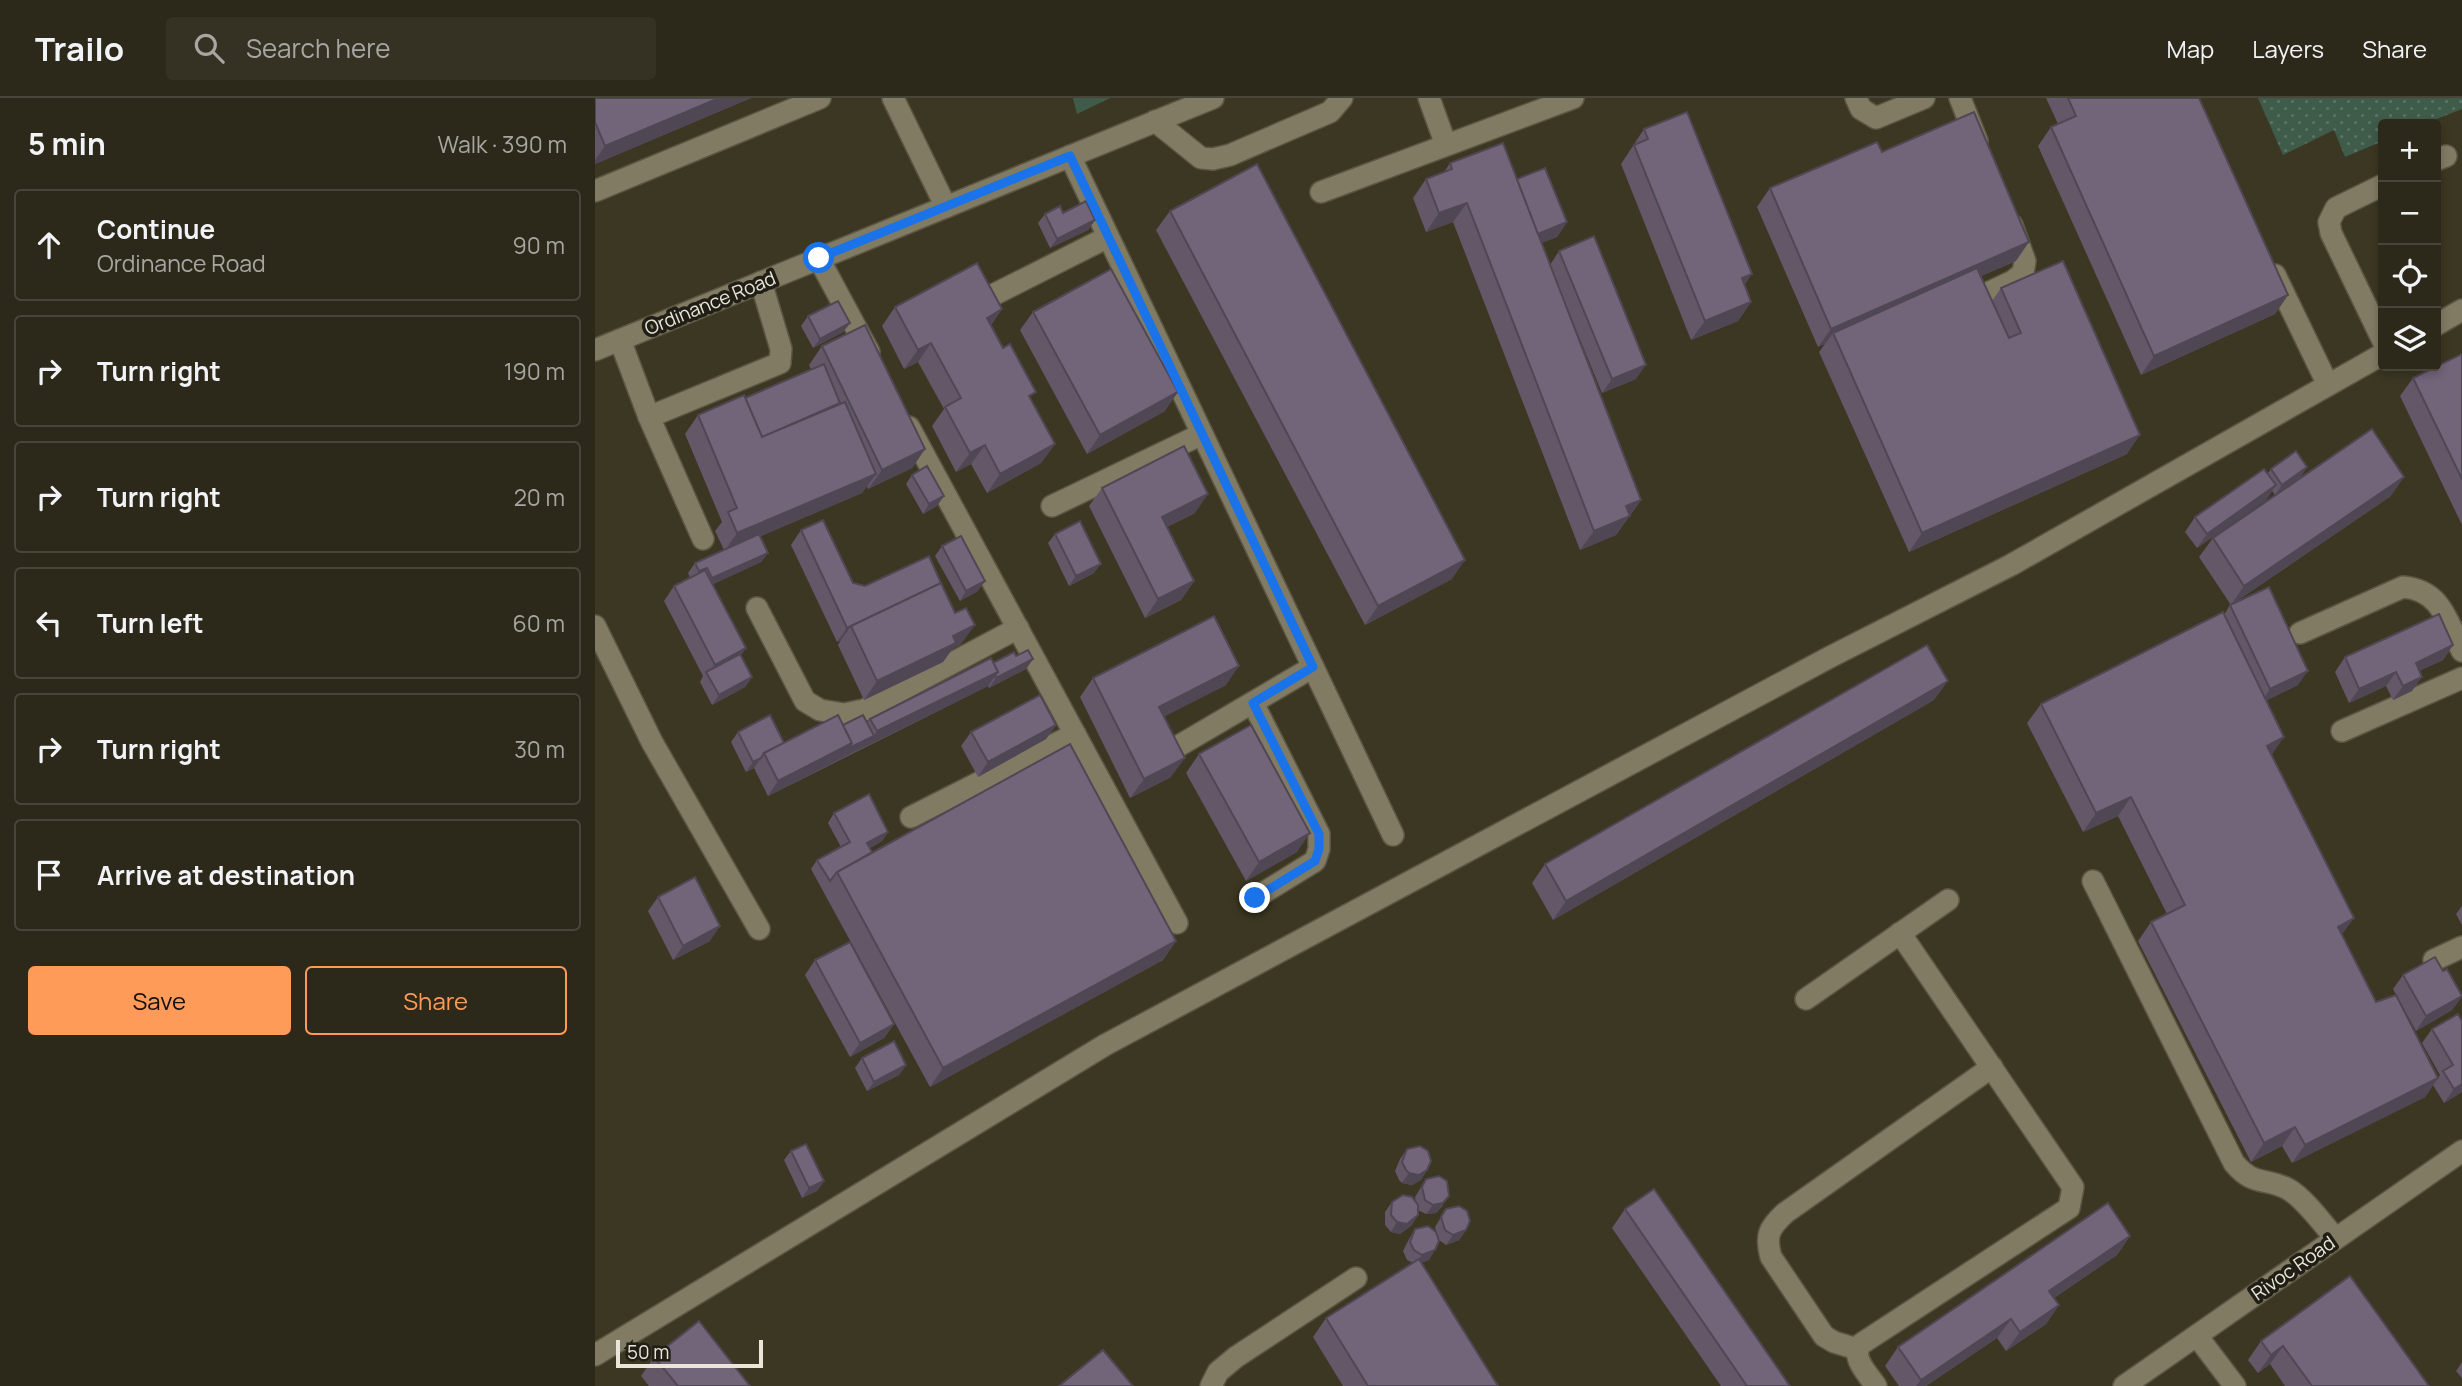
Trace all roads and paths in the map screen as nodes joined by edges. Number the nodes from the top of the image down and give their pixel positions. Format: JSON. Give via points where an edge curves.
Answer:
{"nodes":[{"id":1,"x":820,"y":98,"type":"edge"},
{"id":2,"x":893,"y":98,"type":"edge"},
{"id":3,"x":1213,"y":98,"type":"edge"},
{"id":4,"x":1342,"y":98,"type":"edge"},
{"id":5,"x":1429,"y":98,"type":"edge"},
{"id":6,"x":1573,"y":98,"type":"edge"},
{"id":7,"x":1857,"y":98,"type":"edge"},
{"id":8,"x":1924,"y":98,"type":"edge"},
{"id":9,"x":1960,"y":98,"type":"edge"},
{"id":10,"x":1155,"y":121,"type":"junction"},
{"id":11,"x":1446,"y":145,"type":"junction"},
{"id":12,"x":1070,"y":156,"type":"junction"},
{"id":13,"x":1984,"y":158,"type":"edge"},
{"id":14,"x":2378,"y":187,"type":"edge"},
{"id":15,"x":595,"y":191,"type":"edge"},
{"id":16,"x":1321,"y":192,"type":"dead end"},
{"id":17,"x":946,"y":206,"type":"junction"},
{"id":18,"x":2004,"y":207,"type":"edge"},
{"id":19,"x":1108,"y":237,"type":"junction"},
{"id":20,"x":819,"y":258,"type":"junction"},
{"id":21,"x":2269,"y":261,"type":"edge"},
{"id":22,"x":761,"y":282,"type":"junction"},
{"id":23,"x":989,"y":296,"type":"edge"},
{"id":24,"x":1977,"y":298,"type":"edge"},
{"id":25,"x":2462,"y":310,"type":"edge"},
{"id":26,"x":2441,"y":322,"type":"edge"},
{"id":27,"x":2378,"y":331,"type":"edge"},
{"id":28,"x":620,"y":340,"type":"junction"},
{"id":29,"x":595,"y":350,"type":"edge"},
{"id":30,"x":2378,"y":357,"type":"edge"},
{"id":31,"x":878,"y":368,"type":"edge"},
{"id":32,"x":2327,"y":385,"type":"junction"},
{"id":33,"x":897,"y":404,"type":"edge"},
{"id":34,"x":649,"y":417,"type":"junction"},
{"id":35,"x":1202,"y":434,"type":"junction"},
{"id":36,"x":1052,"y":506,"type":"dead end"},
{"id":37,"x":703,"y":539,"type":"dead end"},
{"id":38,"x":757,"y":608,"type":"dead end"},
{"id":39,"x":595,"y":626,"type":"edge"},
{"id":40,"x":1018,"y":628,"type":"junction"},
{"id":41,"x":2300,"y":633,"type":"dead end"},
{"id":42,"x":2462,"y":651,"type":"edge"},
{"id":43,"x":1313,"y":667,"type":"junction"},
{"id":44,"x":2462,"y":678,"type":"edge"},
{"id":45,"x":1253,"y":703,"type":"junction"},
{"id":46,"x":2342,"y":731,"type":"dead end"},
{"id":47,"x":1075,"y":734,"type":"junction"},
{"id":48,"x":1170,"y":751,"type":"edge"},
{"id":49,"x":911,"y":817,"type":"dead end"},
{"id":50,"x":1394,"y":835,"type":"dead end"},
{"id":51,"x":2093,"y":881,"type":"dead end"},
{"id":52,"x":1255,"y":898,"type":"dead end"},
{"id":53,"x":1948,"y":900,"type":"dead end"},
{"id":54,"x":1177,"y":923,"type":"dead end"},
{"id":55,"x":759,"y":929,"type":"dead end"},
{"id":56,"x":1900,"y":933,"type":"junction"},
{"id":57,"x":2462,"y":947,"type":"edge"},
{"id":58,"x":2434,"y":960,"type":"edge"},
{"id":59,"x":1806,"y":999,"type":"dead end"},
{"id":60,"x":1992,"y":1067,"type":"junction"},
{"id":61,"x":2462,"y":1152,"type":"edge"},
{"id":62,"x":2335,"y":1238,"type":"junction"},
{"id":63,"x":1356,"y":1278,"type":"dead end"},
{"id":64,"x":2197,"y":1336,"type":"junction"},
{"id":65,"x":1857,"y":1349,"type":"junction"},
{"id":66,"x":595,"y":1355,"type":"edge"},
{"id":67,"x":1212,"y":1386,"type":"edge"},
{"id":68,"x":1876,"y":1386,"type":"edge"},
{"id":69,"x":2124,"y":1386,"type":"edge"},
{"id":70,"x":2235,"y":1386,"type":"edge"}],
"edges":[{"from":1,"to":15,"type":"street"},
{"from":2,"to":17,"type":"street"},
{"from":3,"to":10,"type":"street","name":"Ordinance Road"},
{"from":4,"to":10,"type":"street","via":[[1330,112],[1213,159],[1201,158]]},
{"from":5,"to":11,"type":"street"},
{"from":6,"to":11,"type":"street"},
{"from":7,"to":8,"type":"street","via":[[1861,109],[1876,118]]},
{"from":9,"to":13,"type":"street"},
{"from":10,"to":12,"type":"street","name":"Ordinance Road"},
{"from":11,"to":16,"type":"street"},
{"from":12,"to":17,"type":"street","name":"Ordinance Road"},
{"from":12,"to":19,"type":"street"},
{"from":14,"to":27,"type":"street","via":[[2336,208],[2329,222]]},
{"from":17,"to":20,"type":"street","name":"Ordinance Road"},
{"from":18,"to":24,"type":"street","via":[[2025,261],[2023,273]]},
{"from":19,"to":23,"type":"street"},
{"from":19,"to":35,"type":"street"},
{"from":20,"to":22,"type":"street","name":"Ordinance Road"},
{"from":20,"to":31,"type":"street"},
{"from":21,"to":32,"type":"street"},
{"from":22,"to":28,"type":"street","name":"Ordinance Road"},
{"from":22,"to":34,"type":"street","via":[[781,349],[780,363]]},
{"from":25,"to":26,"type":"street"},
{"from":28,"to":29,"type":"street","name":"Ordinance Road"},
{"from":28,"to":34,"type":"street"},
{"from":30,"to":32,"type":"street"},
{"from":32,"to":66,"type":"street","via":[[2011,565],[1105,1045]]},
{"from":33,"to":40,"type":"street"},
{"from":34,"to":37,"type":"street"},
{"from":35,"to":36,"type":"street"},
{"from":35,"to":43,"type":"street"},
{"from":38,"to":40,"type":"street","via":[[805,701],[820,710],[844,714],[864,710]]},
{"from":39,"to":55,"type":"street","via":[[652,742]]},
{"from":40,"to":47,"type":"street"},
{"from":41,"to":42,"type":"street","via":[[2403,587],[2417,588],[2437,601]]},
{"from":43,"to":45,"type":"street"},
{"from":43,"to":50,"type":"street"},
{"from":44,"to":46,"type":"street"},
{"from":45,"to":48,"type":"street"},
{"from":45,"to":52,"type":"street","via":[[1319,834],[1315,861]]},
{"from":47,"to":49,"type":"street"},
{"from":47,"to":54,"type":"street"},
{"from":51,"to":62,"type":"street","via":[[2234,1163],[2257,1182],[2290,1190]]},
{"from":53,"to":56,"type":"street"},
{"from":56,"to":59,"type":"street"},
{"from":56,"to":60,"type":"street"},
{"from":57,"to":58,"type":"street"},
{"from":60,"to":65,"type":"street","via":[[2074,1187],[2069,1208]]},
{"from":60,"to":65,"type":"street","via":[[1771,1227],[1767,1243],[1771,1257],[1824,1336]]},
{"from":61,"to":62,"type":"street","name":"Rivoc Road"},
{"from":62,"to":64,"type":"street","name":"Rivoc Road"},
{"from":63,"to":67,"type":"street","via":[[1236,1357],[1218,1372]]},
{"from":64,"to":69,"type":"street","name":"Rivoc Road"},
{"from":64,"to":70,"type":"street"},
{"from":65,"to":68,"type":"street","via":[[1856,1355]]}]}
